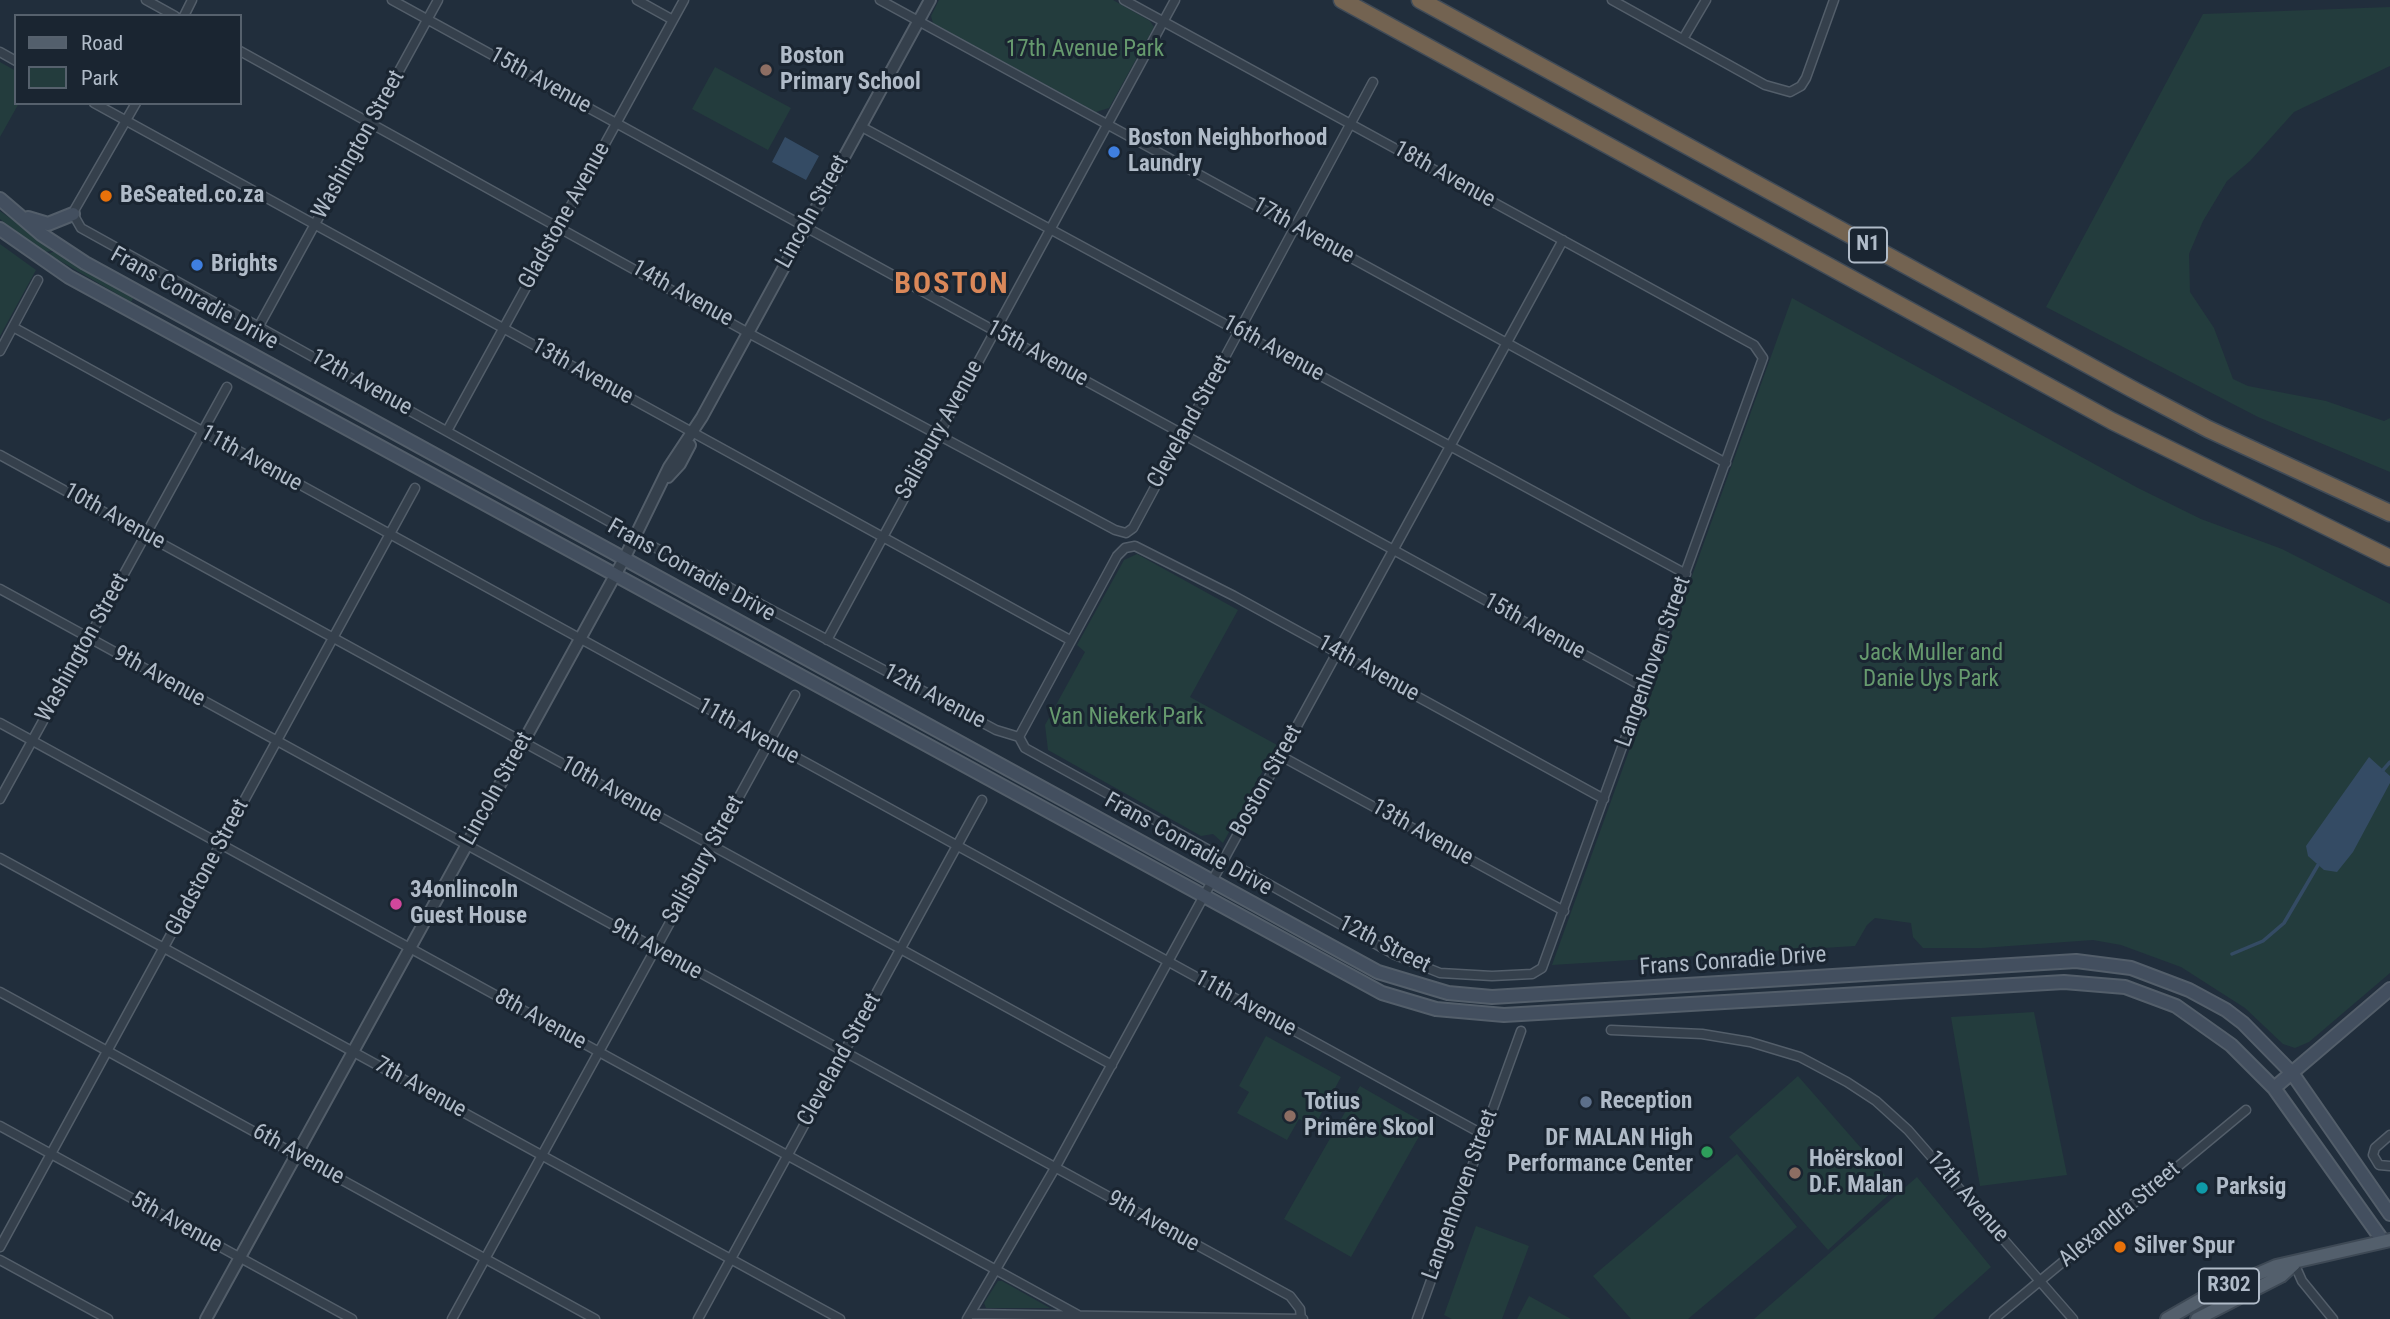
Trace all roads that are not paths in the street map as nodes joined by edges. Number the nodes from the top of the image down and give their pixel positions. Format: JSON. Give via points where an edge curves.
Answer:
{"nodes":[{"id":1,"x":146,"y":0,"type":"edge"},
{"id":2,"x":392,"y":0,"type":"edge"},
{"id":3,"x":438,"y":0,"type":"edge"},
{"id":4,"x":637,"y":0,"type":"edge"},
{"id":5,"x":684,"y":0,"type":"edge"},
{"id":6,"x":880,"y":0,"type":"edge"},
{"id":7,"x":930,"y":0,"type":"edge"},
{"id":8,"x":1124,"y":0,"type":"edge"},
{"id":9,"x":1175,"y":0,"type":"edge"},
{"id":10,"x":1342,"y":0,"type":"edge"},
{"id":11,"x":1420,"y":0,"type":"edge"},
{"id":12,"x":1612,"y":0,"type":"edge"},
{"id":13,"x":1706,"y":0,"type":"edge"},
{"id":14,"x":1834,"y":0,"type":"edge"},
{"id":15,"x":171,"y":14,"type":"edge"},
{"id":16,"x":428,"y":20,"type":"junction"},
{"id":17,"x":673,"y":20,"type":"junction"},
{"id":18,"x":918,"y":22,"type":"junction"},
{"id":19,"x":1164,"y":22,"type":"junction"},
{"id":20,"x":1683,"y":39,"type":"junction"},
{"id":21,"x":242,"y":52,"type":"edge"},
{"id":22,"x":1373,"y":82,"type":"dead end"},
{"id":23,"x":98,"y":105,"type":"edge"},
{"id":24,"x":135,"y":105,"type":"edge"},
{"id":25,"x":126,"y":121,"type":"junction"},
{"id":26,"x":370,"y":123,"type":"junction"},
{"id":27,"x":617,"y":123,"type":"junction"},
{"id":28,"x":1108,"y":125,"type":"junction"},
{"id":29,"x":1352,"y":125,"type":"junction"},
{"id":30,"x":860,"y":126,"type":"junction"},
{"id":31,"x":0,"y":199,"type":"edge"},
{"id":32,"x":15,"y":212,"type":"junction"},
{"id":33,"x":73,"y":214,"type":"junction"},
{"id":34,"x":315,"y":226,"type":"junction"},
{"id":35,"x":559,"y":226,"type":"junction"},
{"id":36,"x":806,"y":227,"type":"junction"},
{"id":37,"x":1051,"y":228,"type":"junction"},
{"id":38,"x":1297,"y":228,"type":"junction"},
{"id":39,"x":0,"y":229,"type":"edge"},
{"id":40,"x":1563,"y":240,"type":"junction"},
{"id":41,"x":38,"y":280,"type":"dead end"},
{"id":42,"x":258,"y":326,"type":"junction"},
{"id":43,"x":13,"y":327,"type":"junction"},
{"id":44,"x":503,"y":329,"type":"junction"},
{"id":45,"x":749,"y":330,"type":"junction"},
{"id":46,"x":995,"y":330,"type":"junction"},
{"id":47,"x":1240,"y":331,"type":"junction"},
{"id":48,"x":1507,"y":344,"type":"junction"},
{"id":49,"x":0,"y":351,"type":"edge"},
{"id":50,"x":1761,"y":353,"type":"joint"},
{"id":51,"x":227,"y":387,"type":"dead end"},
{"id":52,"x":694,"y":430,"type":"junction"},
{"id":53,"x":202,"y":431,"type":"junction"},
{"id":54,"x":447,"y":431,"type":"junction"},
{"id":55,"x":938,"y":434,"type":"junction"},
{"id":56,"x":1183,"y":434,"type":"junction"},
{"id":57,"x":1451,"y":446,"type":"junction"},
{"id":58,"x":0,"y":455,"type":"edge"},
{"id":59,"x":1726,"y":463,"type":"junction"},
{"id":60,"x":415,"y":488,"type":"dead end"},
{"id":61,"x":2390,"y":513,"type":"edge"},
{"id":62,"x":617,"y":526,"type":"dead end"},
{"id":63,"x":1126,"y":533,"type":"joint"},
{"id":64,"x":145,"y":535,"type":"junction"},
{"id":65,"x":391,"y":535,"type":"junction"},
{"id":66,"x":881,"y":537,"type":"junction"},
{"id":67,"x":654,"y":547,"type":"dead end"},
{"id":68,"x":1394,"y":550,"type":"junction"},
{"id":69,"x":2390,"y":556,"type":"edge"},
{"id":70,"x":624,"y":559,"type":"junction"},
{"id":71,"x":1686,"y":574,"type":"junction"},
{"id":72,"x":615,"y":576,"type":"junction"},
{"id":73,"x":0,"y":589,"type":"edge"},
{"id":74,"x":88,"y":637,"type":"junction"},
{"id":75,"x":334,"y":638,"type":"junction"},
{"id":76,"x":580,"y":639,"type":"junction"},
{"id":77,"x":827,"y":640,"type":"junction"},
{"id":78,"x":1070,"y":640,"type":"junction"},
{"id":79,"x":1338,"y":652,"type":"junction"},
{"id":80,"x":1644,"y":688,"type":"junction"},
{"id":81,"x":795,"y":695,"type":"dead end"},
{"id":82,"x":0,"y":723,"type":"edge"},
{"id":83,"x":1019,"y":737,"type":"junction"},
{"id":84,"x":32,"y":741,"type":"junction"},
{"id":85,"x":276,"y":742,"type":"junction"},
{"id":86,"x":523,"y":742,"type":"junction"},
{"id":87,"x":768,"y":743,"type":"junction"},
{"id":88,"x":1281,"y":756,"type":"junction"},
{"id":89,"x":0,"y":799,"type":"edge"},
{"id":90,"x":1604,"y":799,"type":"junction"},
{"id":91,"x":982,"y":800,"type":"dead end"},
{"id":92,"x":221,"y":844,"type":"junction"},
{"id":93,"x":467,"y":845,"type":"junction"},
{"id":94,"x":712,"y":846,"type":"junction"},
{"id":95,"x":958,"y":846,"type":"junction"},
{"id":96,"x":1209,"y":850,"type":"dead end"},
{"id":97,"x":0,"y":858,"type":"edge"},
{"id":98,"x":1238,"y":867,"type":"dead end"},
{"id":99,"x":1212,"y":883,"type":"junction"},
{"id":100,"x":1203,"y":898,"type":"junction"},
{"id":101,"x":1564,"y":911,"type":"junction"},
{"id":102,"x":164,"y":948,"type":"junction"},
{"id":103,"x":410,"y":948,"type":"junction"},
{"id":104,"x":901,"y":949,"type":"junction"},
{"id":105,"x":655,"y":950,"type":"junction"},
{"id":106,"x":1168,"y":961,"type":"junction"},
{"id":107,"x":1540,"y":970,"type":"joint"},
{"id":108,"x":2390,"y":989,"type":"edge"},
{"id":109,"x":0,"y":992,"type":"edge"},
{"id":110,"x":1611,"y":1030,"type":"dead end"},
{"id":111,"x":1521,"y":1031,"type":"dead end"},
{"id":112,"x":107,"y":1051,"type":"junction"},
{"id":113,"x":353,"y":1051,"type":"junction"},
{"id":114,"x":599,"y":1052,"type":"junction"},
{"id":115,"x":844,"y":1052,"type":"junction"},
{"id":116,"x":1112,"y":1065,"type":"junction"},
{"id":117,"x":2292,"y":1073,"type":"junction"},
{"id":118,"x":2274,"y":1088,"type":"junction"},
{"id":119,"x":2246,"y":1110,"type":"dead end"},
{"id":120,"x":0,"y":1126,"type":"edge"},
{"id":121,"x":1483,"y":1135,"type":"junction"},
{"id":122,"x":2390,"y":1135,"type":"edge"},
{"id":123,"x":51,"y":1154,"type":"junction"},
{"id":124,"x":297,"y":1154,"type":"junction"},
{"id":125,"x":542,"y":1156,"type":"junction"},
{"id":126,"x":788,"y":1156,"type":"junction"},
{"id":127,"x":2390,"y":1166,"type":"edge"},
{"id":128,"x":1055,"y":1168,"type":"junction"},
{"id":129,"x":2390,"y":1213,"type":"edge"},
{"id":130,"x":2388,"y":1244,"type":"edge"},
{"id":131,"x":0,"y":1247,"type":"edge"},
{"id":132,"x":240,"y":1258,"type":"junction"},
{"id":133,"x":486,"y":1259,"type":"junction"},
{"id":134,"x":731,"y":1259,"type":"junction"},
{"id":135,"x":0,"y":1260,"type":"edge"},
{"id":136,"x":2294,"y":1263,"type":"junction"},
{"id":137,"x":995,"y":1270,"type":"junction"},
{"id":138,"x":2040,"y":1280,"type":"junction"},
{"id":139,"x":969,"y":1316,"type":"edge"},
{"id":140,"x":1079,"y":1318,"type":"edge"},
{"id":141,"x":1197,"y":1318,"type":"edge"},
{"id":142,"x":107,"y":1319,"type":"edge"},
{"id":143,"x":206,"y":1319,"type":"edge"},
{"id":144,"x":352,"y":1319,"type":"edge"},
{"id":145,"x":452,"y":1319,"type":"edge"},
{"id":146,"x":595,"y":1319,"type":"edge"},
{"id":147,"x":698,"y":1319,"type":"edge"},
{"id":148,"x":840,"y":1319,"type":"edge"},
{"id":149,"x":1303,"y":1319,"type":"edge"},
{"id":150,"x":1417,"y":1319,"type":"edge"},
{"id":151,"x":1994,"y":1319,"type":"edge"},
{"id":152,"x":2073,"y":1319,"type":"edge"},
{"id":153,"x":2167,"y":1319,"type":"edge"},
{"id":154,"x":2197,"y":1319,"type":"edge"},
{"id":155,"x":2333,"y":1319,"type":"edge"}],
"edges":[{"from":1,"to":15,"type":"street"},
{"from":2,"to":16,"type":"street","name":"15th Avenue"},
{"from":3,"to":16,"type":"street","name":"Washington Street"},
{"from":4,"to":17,"type":"street"},
{"from":5,"to":17,"type":"street","name":"Gladstone Avenue"},
{"from":6,"to":18,"type":"street","name":"17th Avenue"},
{"from":7,"to":18,"type":"street","name":"Lincoln Street"},
{"from":8,"to":19,"type":"street","name":"18th Avenue"},
{"from":9,"to":19,"type":"street","name":"Salisbury Avenue"},
{"from":10,"to":69,"type":"highway","number":"N1","via":[[2099,414]]},
{"from":11,"to":61,"type":"highway","number":"N1","via":[[2208,429]]},
{"from":12,"to":20,"type":"street"},
{"from":13,"to":20,"type":"street"},
{"from":14,"to":20,"type":"street","via":[[1806,78],[1790,92],[1765,85]]},
{"from":16,"to":26,"type":"street","name":"Washington Street"},
{"from":16,"to":27,"type":"street","name":"15th Avenue"},
{"from":17,"to":27,"type":"street","name":"Gladstone Avenue"},
{"from":18,"to":28,"type":"street","name":"17th Avenue"},
{"from":18,"to":30,"type":"street","name":"Lincoln Street"},
{"from":19,"to":28,"type":"street","name":"Salisbury Avenue"},
{"from":19,"to":29,"type":"street","name":"18th Avenue"},
{"from":21,"to":26,"type":"street","name":"14th Avenue"},
{"from":22,"to":29,"type":"street","name":"Cleveland Street"},
{"from":23,"to":25,"type":"street","name":"13th Avenue"},
{"from":24,"to":25,"type":"street"},
{"from":25,"to":33,"type":"street"},
{"from":25,"to":34,"type":"street","name":"13th Avenue"},
{"from":26,"to":34,"type":"street","name":"Washington Street"},
{"from":26,"to":35,"type":"street","name":"14th Avenue"},
{"from":27,"to":35,"type":"street","name":"Gladstone Avenue"},
{"from":27,"to":36,"type":"street","name":"15th Avenue"},
{"from":28,"to":37,"type":"street","name":"Salisbury Avenue"},
{"from":28,"to":38,"type":"street","name":"17th Avenue"},
{"from":29,"to":38,"type":"street","name":"Cleveland Street"},
{"from":29,"to":40,"type":"street","name":"18th Avenue"},
{"from":30,"to":36,"type":"street","name":"Lincoln Street"},
{"from":30,"to":37,"type":"street","name":"16th Avenue"},
{"from":31,"to":32,"type":"main road","name":"Frans Conradie Drive"},
{"from":32,"to":33,"type":"main road","via":[[48,224]]},
{"from":32,"to":70,"type":"main road","name":"Frans Conradie Drive","via":[[85,263]]},
{"from":33,"to":42,"type":"street","name":"12th Avenue","via":[[81,228]]},
{"from":34,"to":42,"type":"street","name":"Washington Street"},
{"from":34,"to":44,"type":"street","name":"13th Avenue"},
{"from":35,"to":44,"type":"street","name":"Gladstone Avenue"},
{"from":35,"to":45,"type":"street","name":"14th Avenue"},
{"from":36,"to":45,"type":"street","name":"Lincoln Street"},
{"from":36,"to":46,"type":"street","name":"15th Avenue"},
{"from":37,"to":46,"type":"street","name":"Salisbury Avenue"},
{"from":37,"to":47,"type":"street","name":"16th Avenue"},
{"from":38,"to":47,"type":"street","name":"Cleveland Street"},
{"from":38,"to":48,"type":"street","name":"17th Avenue"},
{"from":39,"to":72,"type":"main road","name":"Frans Conradie Drive","via":[[69,277]]},
{"from":40,"to":48,"type":"street","name":"Boston Street"},
{"from":40,"to":50,"type":"street","name":"18th Avenue"},
{"from":41,"to":43,"type":"street"},
{"from":42,"to":54,"type":"street","name":"12th Avenue"},
{"from":43,"to":49,"type":"street"},
{"from":43,"to":53,"type":"street","name":"11th Avenue"},
{"from":44,"to":52,"type":"street","name":"13th Avenue"},
{"from":44,"to":54,"type":"street","name":"Gladstone Avenue"},
{"from":45,"to":52,"type":"street","name":"Lincoln Street"},
{"from":45,"to":55,"type":"street","name":"14th Avenue"},
{"from":46,"to":55,"type":"street","name":"Salisbury Avenue"},
{"from":46,"to":56,"type":"street","name":"15th Avenue"},
{"from":47,"to":56,"type":"street","name":"Cleveland Street"},
{"from":47,"to":57,"type":"street","name":"16th Avenue"},
{"from":48,"to":57,"type":"street","name":"Boston Street"},
{"from":48,"to":59,"type":"street","name":"17th Avenue"},
{"from":50,"to":59,"type":"street","name":"Langenhoven Street","via":[[1762,364]]},
{"from":51,"to":53,"type":"street","name":"Washington Street"},
{"from":52,"to":66,"type":"street","name":"13th Avenue"},
{"from":52,"to":70,"type":"street","name":"Lincoln Street","via":[[669,467]]},
{"from":53,"to":64,"type":"street","name":"Washington Street"},
{"from":53,"to":65,"type":"street","name":"11th Avenue"},
{"from":54,"to":62,"type":"street","name":"12th Avenue"},
{"from":55,"to":63,"type":"street","name":"14th Avenue"},
{"from":55,"to":66,"type":"street","name":"Salisbury Avenue"},
{"from":56,"to":63,"type":"street","name":"Cleveland Street","via":[[1133,528]]},
{"from":56,"to":68,"type":"street","name":"15th Avenue"},
{"from":57,"to":68,"type":"street","name":"Boston Street"},
{"from":57,"to":71,"type":"street","name":"16th Avenue"},
{"from":58,"to":64,"type":"street","name":"10th Avenue"},
{"from":59,"to":71,"type":"street","name":"Langenhoven Street"},
{"from":60,"to":65,"type":"street","name":"Gladstone Street"},
{"from":64,"to":74,"type":"street","name":"Washington Street"},
{"from":64,"to":75,"type":"street","name":"10th Avenue"},
{"from":65,"to":75,"type":"street","name":"Gladstone Street"},
{"from":65,"to":76,"type":"street","name":"11th Avenue"},
{"from":66,"to":77,"type":"street","name":"Salisbury Avenue"},
{"from":66,"to":78,"type":"street","name":"13th Avenue"},
{"from":67,"to":77,"type":"street","name":"12th Avenue"},
{"from":68,"to":79,"type":"street","name":"Boston Street"},
{"from":68,"to":80,"type":"street","name":"15th Avenue"},
{"from":70,"to":72,"type":"street","name":"Lincoln Street"},
{"from":70,"to":99,"type":"main road","name":"Frans Conradie Drive"},
{"from":71,"to":80,"type":"street","name":"Langenhoven Street"},
{"from":72,"to":76,"type":"street","name":"Lincoln Street"},
{"from":72,"to":100,"type":"main road","name":"Frans Conradie Drive"},
{"from":73,"to":74,"type":"street","name":"9th Avenue"},
{"from":74,"to":84,"type":"street","name":"Washington Street"},
{"from":74,"to":85,"type":"street","name":"9th Avenue"},
{"from":75,"to":85,"type":"street","name":"Gladstone Street"},
{"from":75,"to":86,"type":"street","name":"10th Avenue"},
{"from":76,"to":86,"type":"street","name":"Lincoln Street"},
{"from":76,"to":87,"type":"street","name":"11th Avenue"},
{"from":77,"to":83,"type":"street","name":"12th Avenue","via":[[996,730]]},
{"from":78,"to":79,"type":"street","name":"14th Avenue","via":[[1117,556],[1130,547],[1145,549]]},
{"from":78,"to":83,"type":"street"},
{"from":79,"to":88,"type":"street","name":"Boston Street"},
{"from":79,"to":90,"type":"street","name":"14th Avenue"},
{"from":80,"to":90,"type":"street","name":"Langenhoven Street"},
{"from":81,"to":87,"type":"street","name":"Salisbury Street"},
{"from":82,"to":84,"type":"street","name":"8th Avenue"},
{"from":83,"to":96,"type":"street","name":"12th Avenue","via":[[1025,748]]},
{"from":84,"to":89,"type":"street","name":"Washington Street"},
{"from":84,"to":92,"type":"street","name":"8th Avenue"},
{"from":85,"to":92,"type":"street","name":"Gladstone Street"},
{"from":85,"to":93,"type":"street","name":"9th Avenue"},
{"from":86,"to":93,"type":"street","name":"Lincoln Street"},
{"from":86,"to":94,"type":"street","name":"10th Avenue"},
{"from":87,"to":94,"type":"street","name":"Salisbury Street"},
{"from":87,"to":95,"type":"street","name":"11th Avenue"},
{"from":88,"to":99,"type":"street","name":"Boston Street"},
{"from":88,"to":101,"type":"street","name":"13th Avenue"},
{"from":90,"to":101,"type":"street","name":"Langenhoven Street"},
{"from":91,"to":95,"type":"street","name":"Cleveland Street"},
{"from":92,"to":102,"type":"street","name":"Gladstone Street"},
{"from":92,"to":103,"type":"street","name":"8th Avenue"},
{"from":93,"to":103,"type":"street","name":"Lincoln Street"},
{"from":93,"to":105,"type":"street","name":"9th Avenue"},
{"from":94,"to":104,"type":"street","name":"10th Avenue"},
{"from":94,"to":105,"type":"street","name":"Salisbury Street"},
{"from":95,"to":104,"type":"street","name":"Cleveland Street"},
{"from":95,"to":106,"type":"street","name":"11th Avenue"},
{"from":97,"to":102,"type":"street","name":"7th Avenue"},
{"from":98,"to":107,"type":"street","name":"12th Street","via":[[1424,968],[1466,977]]},
{"from":99,"to":100,"type":"street","name":"Boston Street"},
{"from":99,"to":117,"type":"main road","name":"Frans Conradie Drive","via":[[1385,974],[1418,986],[1479,996],[2103,963],[2161,977],[2226,1010]]},
{"from":100,"to":106,"type":"street","name":"Boston Street"},
{"from":100,"to":118,"type":"main road","name":"Frans Conradie Drive","via":[[1370,988],[1458,1013],[1517,1015],[2064,982],[2125,987],[2176,1006],[2231,1045]]},
{"from":101,"to":107,"type":"street","name":"Langenhoven Street"},
{"from":102,"to":112,"type":"street","name":"Gladstone Street"},
{"from":102,"to":113,"type":"street","name":"7th Avenue"},
{"from":103,"to":113,"type":"street","name":"Lincoln Street"},
{"from":103,"to":114,"type":"street","name":"8th Avenue"},
{"from":104,"to":115,"type":"street","name":"Cleveland Street"},
{"from":104,"to":116,"type":"street","name":"10th Avenue"},
{"from":105,"to":114,"type":"street","name":"Salisbury Street"},
{"from":105,"to":115,"type":"street","name":"9th Avenue"},
{"from":106,"to":116,"type":"street","name":"Boston Street"},
{"from":106,"to":121,"type":"street","name":"11th Avenue"},
{"from":108,"to":117,"type":"main road"},
{"from":109,"to":112,"type":"street","name":"6th Avenue"},
{"from":110,"to":138,"type":"street","name":"12th Avenue","via":[[1702,1034],[1750,1042],[1800,1056],[1826,1069],[1876,1101],[1908,1130]]},
{"from":111,"to":121,"type":"street","name":"Langenhoven Street"},
{"from":112,"to":123,"type":"street","name":"Gladstone Street"},
{"from":112,"to":124,"type":"street","name":"6th Avenue"},
{"from":113,"to":124,"type":"street","name":"Lincoln Street"},
{"from":113,"to":125,"type":"street","name":"7th Avenue"},
{"from":114,"to":125,"type":"street","name":"Salisbury Street"},
{"from":114,"to":126,"type":"street","name":"8th Avenue"},
{"from":115,"to":126,"type":"street","name":"Cleveland Street"},
{"from":115,"to":128,"type":"street","name":"9th Avenue"},
{"from":116,"to":128,"type":"street","name":"Boston Street"},
{"from":117,"to":118,"type":"main road"},
{"from":117,"to":129,"type":"main road","name":"Frans Conradie Drive"},
{"from":118,"to":130,"type":"main road","name":"Frans Conradie Drive"},
{"from":119,"to":138,"type":"street","name":"Alexandra Street"},
{"from":120,"to":123,"type":"street","name":"5th Avenue"},
{"from":121,"to":150,"type":"street","name":"Langenhoven Street"},
{"from":122,"to":127,"type":"street","via":[[2373,1155],[2379,1165]]},
{"from":123,"to":131,"type":"street","name":"Gladstone Street"},
{"from":123,"to":132,"type":"street","name":"5th Avenue"},
{"from":124,"to":132,"type":"street","name":"Lincoln Street"},
{"from":124,"to":133,"type":"street","name":"6th Avenue"},
{"from":125,"to":133,"type":"street","name":"Salisbury Street"},
{"from":125,"to":134,"type":"street","name":"7th Avenue"},
{"from":126,"to":134,"type":"street","name":"Cleveland Street"},
{"from":126,"to":137,"type":"street","name":"8th Avenue"},
{"from":128,"to":137,"type":"street","name":"Boston Street"},
{"from":128,"to":149,"type":"street","name":"9th Avenue","via":[[1290,1296]]},
{"from":130,"to":136,"type":"main road","number":"R302"},
{"from":132,"to":143,"type":"street","name":"Lincoln Street"},
{"from":132,"to":144,"type":"street","name":"5th Avenue"},
{"from":133,"to":145,"type":"street","name":"Salisbury Street"},
{"from":133,"to":146,"type":"street","name":"6th Avenue"},
{"from":134,"to":147,"type":"street","name":"Cleveland Street"},
{"from":134,"to":148,"type":"street","name":"7th Avenue"},
{"from":135,"to":142,"type":"street"},
{"from":136,"to":153,"type":"main road","number":"R302","via":[[2236,1282]]},
{"from":136,"to":154,"type":"main road","number":"R302","via":[[2281,1276]]},
{"from":136,"to":155,"type":"street","via":[[2302,1281]]},
{"from":137,"to":139,"type":"street","name":"Boston Street"},
{"from":137,"to":140,"type":"street","name":"8th Avenue"},
{"from":138,"to":151,"type":"street","name":"Alexandra Street"},
{"from":138,"to":152,"type":"street","name":"12th Avenue"},
{"from":139,"to":140,"type":"street"},
{"from":140,"to":141,"type":"street"},
{"from":141,"to":149,"type":"street"}]}
